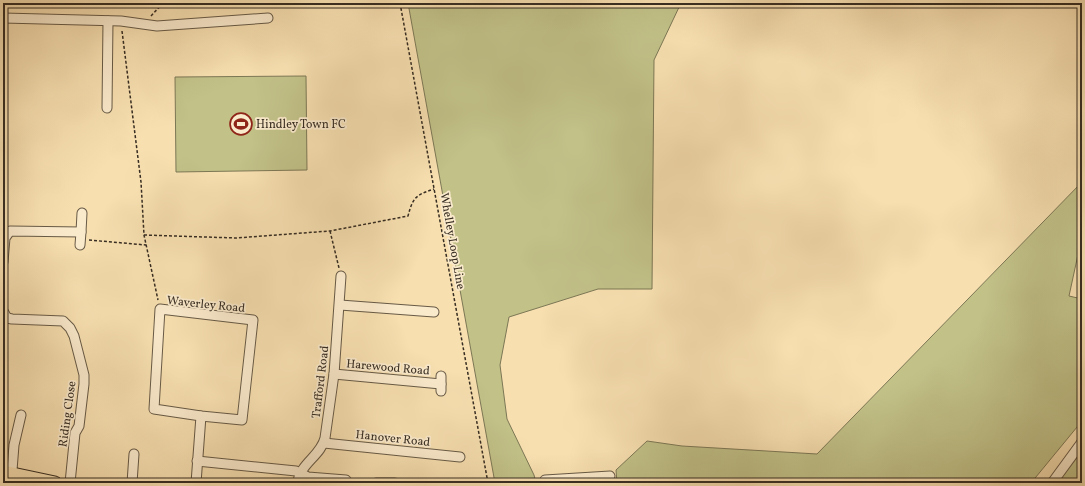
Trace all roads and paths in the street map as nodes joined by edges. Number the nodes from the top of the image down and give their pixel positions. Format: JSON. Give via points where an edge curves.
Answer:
{"nodes":[{"id":1,"x":163,"y":3,"type":"edge"},
{"id":2,"x":400,"y":3,"type":"edge"},
{"id":3,"x":3,"y":18,"type":"edge"},
{"id":4,"x":268,"y":18,"type":"dead end"},
{"id":5,"x":108,"y":21,"type":"junction"},
{"id":6,"x":121,"y":21,"type":"junction"},
{"id":7,"x":144,"y":23,"type":"junction"},
{"id":8,"x":107,"y":108,"type":"dead end"},
{"id":9,"x":434,"y":189,"type":"junction"},
{"id":10,"x":82,"y":213,"type":"dead end"},
{"id":11,"x":330,"y":231,"type":"junction"},
{"id":12,"x":144,"y":235,"type":"junction"},
{"id":13,"x":80,"y":239,"type":"junction"},
{"id":14,"x":146,"y":245,"type":"junction"},
{"id":15,"x":3,"y":262,"type":"edge"},
{"id":16,"x":342,"y":276,"type":"joint"},
{"id":17,"x":340,"y":305,"type":"junction"},
{"id":18,"x":160,"y":310,"type":"junction"},
{"id":19,"x":3,"y":311,"type":"edge"},
{"id":20,"x":434,"y":311,"type":"dead end"},
{"id":21,"x":334,"y":374,"type":"junction"},
{"id":22,"x":441,"y":384,"type":"dead end"},
{"id":23,"x":21,"y":415,"type":"dead end"},
{"id":24,"x":201,"y":416,"type":"junction"},
{"id":25,"x":1082,"y":442,"type":"edge"},
{"id":26,"x":324,"y":443,"type":"junction"},
{"id":27,"x":134,"y":454,"type":"dead end"},
{"id":28,"x":197,"y":461,"type":"junction"},
{"id":29,"x":461,"y":467,"type":"dead end"},
{"id":30,"x":300,"y":473,"type":"junction"},
{"id":31,"x":8,"y":476,"type":"edge"},
{"id":32,"x":610,"y":476,"type":"dead end"},
{"id":33,"x":346,"y":480,"type":"joint"},
{"id":34,"x":545,"y":481,"type":"edge"},
{"id":35,"x":376,"y":482,"type":"edge"},
{"id":36,"x":55,"y":483,"type":"edge"},
{"id":37,"x":70,"y":483,"type":"edge"},
{"id":38,"x":132,"y":483,"type":"edge"},
{"id":39,"x":196,"y":483,"type":"edge"},
{"id":40,"x":298,"y":483,"type":"edge"},
{"id":41,"x":395,"y":483,"type":"edge"},
{"id":42,"x":488,"y":483,"type":"edge"},
{"id":43,"x":1052,"y":483,"type":"edge"}],
"edges":[{"from":1,"to":7,"type":"path"},
{"from":2,"to":9,"type":"path","name":"Whelley Loop Line"},
{"from":3,"to":5,"type":"street"},
{"from":4,"to":7,"type":"street","via":[[170,26]]},
{"from":5,"to":6,"type":"street"},
{"from":5,"to":8,"type":"street"},
{"from":6,"to":7,"type":"street"},
{"from":6,"to":12,"type":"path","via":[[141,182]]},
{"from":9,"to":11,"type":"path","via":[[418,195],[408,216]]},
{"from":9,"to":42,"type":"path","name":"Whelley Loop Line"},
{"from":10,"to":13,"type":"street"},
{"from":11,"to":12,"type":"path","via":[[236,238]]},
{"from":11,"to":16,"type":"path"},
{"from":12,"to":14,"type":"path"},
{"from":13,"to":14,"type":"path"},
{"from":13,"to":15,"type":"street","via":[[10,231],[5,238]]},
{"from":14,"to":18,"type":"path"},
{"from":16,"to":17,"type":"street","name":"Trafford Road"},
{"from":17,"to":20,"type":"street"},
{"from":17,"to":21,"type":"street","name":"Trafford Road"},
{"from":18,"to":24,"type":"street","name":"Waverley Road","via":[[154,409]]},
{"from":18,"to":24,"type":"street","name":"Waverley Road","via":[[253,320],[242,420]]},
{"from":19,"to":37,"type":"street","name":"Riding Close","via":[[7,318],[12,319],[63,321],[74,336],[84,384],[79,426],[75,433]]},
{"from":21,"to":22,"type":"street","name":"Harewood Road"},
{"from":21,"to":26,"type":"street","name":"Trafford Road"},
{"from":23,"to":31,"type":"street"},
{"from":24,"to":28,"type":"street"},
{"from":25,"to":43,"type":"street"},
{"from":26,"to":29,"type":"street","name":"Hanover Road","via":[[460,454]]},
{"from":26,"to":30,"type":"street"},
{"from":27,"to":38,"type":"street"},
{"from":28,"to":30,"type":"street"},
{"from":28,"to":39,"type":"street"},
{"from":30,"to":33,"type":"street","via":[[308,477]]},
{"from":30,"to":40,"type":"street"},
{"from":31,"to":36,"type":"highway"},
{"from":32,"to":34,"type":"street"},
{"from":33,"to":35,"type":"path","via":[[367,479]]},
{"from":35,"to":41,"type":"street"}]}
